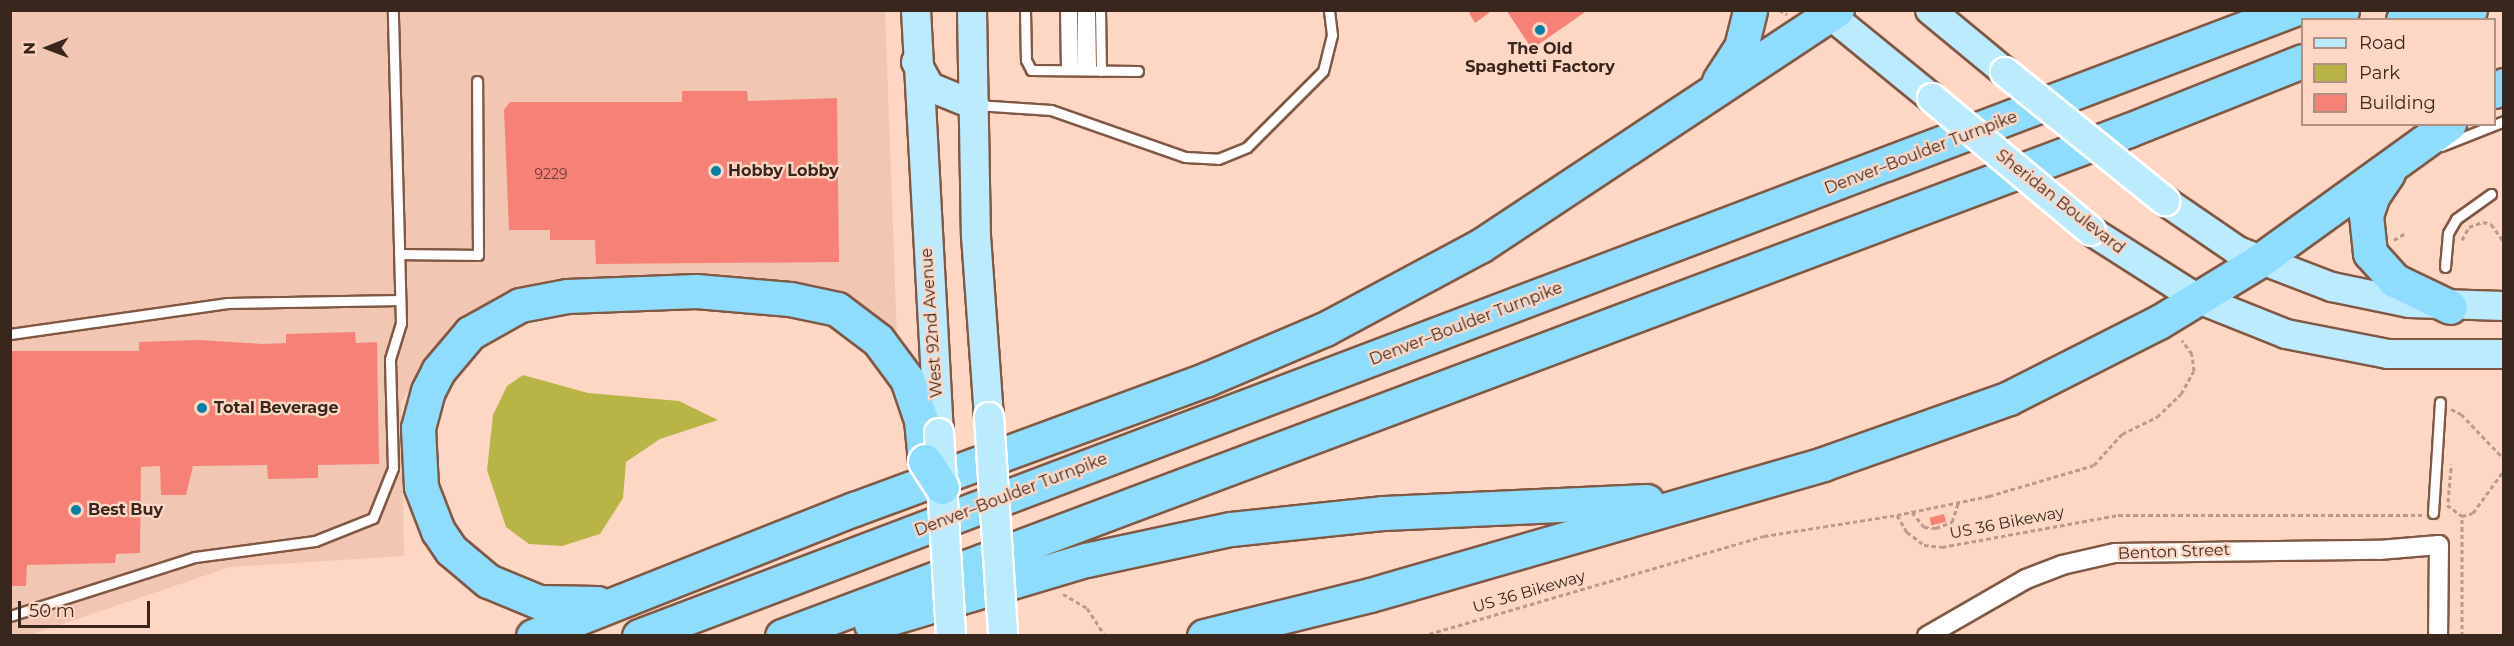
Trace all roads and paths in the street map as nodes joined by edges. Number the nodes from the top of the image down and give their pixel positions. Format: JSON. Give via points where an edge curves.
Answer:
{"nodes":[{"id":1,"x":393,"y":10,"type":"edge"},
{"id":2,"x":916,"y":10,"type":"edge"},
{"id":3,"x":972,"y":10,"type":"edge"},
{"id":4,"x":1025,"y":10,"type":"edge"},
{"id":5,"x":1065,"y":10,"type":"edge"},
{"id":6,"x":1072,"y":10,"type":"edge"},
{"id":7,"x":1082,"y":10,"type":"edge"},
{"id":8,"x":1090,"y":10,"type":"edge"},
{"id":9,"x":1100,"y":10,"type":"edge"},
{"id":10,"x":1329,"y":10,"type":"edge"},
{"id":11,"x":1750,"y":10,"type":"edge"},
{"id":12,"x":1930,"y":10,"type":"edge"},
{"id":13,"x":2292,"y":10,"type":"edge"},
{"id":14,"x":2342,"y":10,"type":"edge"},
{"id":15,"x":2424,"y":10,"type":"edge"},
{"id":16,"x":2470,"y":10,"type":"edge"},
{"id":17,"x":1830,"y":12,"type":"edge"},
{"id":18,"x":2324,"y":18,"type":"edge"},
{"id":19,"x":2407,"y":18,"type":"edge"},
{"id":20,"x":2453,"y":18,"type":"edge"},
{"id":21,"x":2301,"y":26,"type":"edge"},
{"id":22,"x":2301,"y":61,"type":"edge"},
{"id":23,"x":916,"y":62,"type":"junction"},
{"id":24,"x":1082,"y":70,"type":"junction"},
{"id":25,"x":1138,"y":71,"type":"dead end"},
{"id":26,"x":2301,"y":80,"type":"edge"},
{"id":27,"x":477,"y":81,"type":"dead end"},
{"id":28,"x":1709,"y":94,"type":"junction"},
{"id":29,"x":974,"y":105,"type":"junction"},
{"id":30,"x":2446,"y":126,"type":"edge"},
{"id":31,"x":2494,"y":126,"type":"edge"},
{"id":32,"x":2402,"y":159,"type":"junction"},
{"id":33,"x":2491,"y":194,"type":"dead end"},
{"id":34,"x":2504,"y":242,"type":"edge"},
{"id":35,"x":2461,"y":249,"type":"dead end"},
{"id":36,"x":399,"y":254,"type":"junction"},
{"id":37,"x":2259,"y":261,"type":"junction"},
{"id":38,"x":2445,"y":267,"type":"dead end"},
{"id":39,"x":2196,"y":298,"type":"junction"},
{"id":40,"x":400,"y":300,"type":"junction"},
{"id":41,"x":2504,"y":306,"type":"edge"},
{"id":42,"x":2450,"y":307,"type":"junction"},
{"id":43,"x":10,"y":334,"type":"edge"},
{"id":44,"x":2182,"y":340,"type":"dead end"},
{"id":45,"x":2504,"y":354,"type":"edge"},
{"id":46,"x":2452,"y":401,"type":"dead end"},
{"id":47,"x":2441,"y":406,"type":"joint"},
{"id":48,"x":2452,"y":409,"type":"junction"},
{"id":49,"x":2452,"y":420,"type":"dead end"},
{"id":50,"x":2451,"y":452,"type":"dead end"},
{"id":51,"x":2504,"y":459,"type":"edge"},
{"id":52,"x":935,"y":460,"type":"junction"},
{"id":53,"x":1805,"y":470,"type":"junction"},
{"id":54,"x":2504,"y":470,"type":"edge"},
{"id":55,"x":1958,"y":502,"type":"junction"},
{"id":56,"x":2447,"y":505,"type":"junction"},
{"id":57,"x":1912,"y":512,"type":"junction"},
{"id":58,"x":2433,"y":513,"type":"junction"},
{"id":59,"x":1897,"y":515,"type":"junction"},
{"id":60,"x":2462,"y":516,"type":"junction"},
{"id":61,"x":616,"y":600,"type":"junction"},
{"id":62,"x":10,"y":616,"type":"edge"},
{"id":63,"x":856,"y":630,"type":"edge"},
{"id":64,"x":533,"y":636,"type":"edge"},
{"id":65,"x":639,"y":636,"type":"edge"},
{"id":66,"x":691,"y":636,"type":"edge"},
{"id":67,"x":782,"y":636,"type":"edge"},
{"id":68,"x":951,"y":636,"type":"edge"},
{"id":69,"x":1003,"y":636,"type":"edge"},
{"id":70,"x":1204,"y":636,"type":"edge"},
{"id":71,"x":1422,"y":636,"type":"edge"},
{"id":72,"x":1927,"y":636,"type":"edge"},
{"id":73,"x":2438,"y":636,"type":"edge"},
{"id":74,"x":2462,"y":636,"type":"edge"}],
"edges":[{"from":1,"to":36,"type":"lane"},
{"from":2,"to":23,"type":"main road","name":"West 92nd Avenue"},
{"from":3,"to":29,"type":"main road"},
{"from":4,"to":24,"type":"lane","via":[[1026,60],[1031,70]]},
{"from":5,"to":24,"type":"lane"},
{"from":6,"to":24,"type":"lane"},
{"from":7,"to":24,"type":"lane"},
{"from":8,"to":24,"type":"lane"},
{"from":9,"to":24,"type":"lane"},
{"from":10,"to":29,"type":"lane","via":[[1332,35],[1323,71],[1247,147],[1218,159],[1185,157],[1051,110]]},
{"from":11,"to":28,"type":"highway","via":[[1741,47]]},
{"from":12,"to":37,"type":"main road","bridge":true,"via":[[2165,201],[2208,233]]},
{"from":13,"to":65,"type":"highway","name":"Denver–Boulder Turnpike"},
{"from":14,"to":18,"type":"highway"},
{"from":15,"to":19,"type":"highway"},
{"from":16,"to":20,"type":"highway"},
{"from":17,"to":28,"type":"highway"},
{"from":17,"to":39,"type":"main road","name":"Sheridan Boulevard","bridge":true,"via":[[2091,231]]},
{"from":21,"to":66,"type":"highway"},
{"from":22,"to":67,"type":"highway","via":[[2129,130]]},
{"from":23,"to":29,"type":"main road","via":[[930,87]]},
{"from":23,"to":52,"type":"main road","name":"West 92nd Avenue"},
{"from":24,"to":25,"type":"lane"},
{"from":26,"to":63,"type":"highway"},
{"from":27,"to":36,"type":"lane","via":[[478,255]]},
{"from":28,"to":61,"type":"highway","via":[[1480,246],[1325,329],[1166,395]]},
{"from":29,"to":69,"type":"main road","bridge":true,"via":[[976,236]]},
{"from":30,"to":32,"type":"highway"},
{"from":31,"to":32,"type":"lane"},
{"from":32,"to":37,"type":"highway"},
{"from":32,"to":42,"type":"highway","via":[[2378,185],[2369,206],[2366,224],[2370,254],[2394,280]]},
{"from":33,"to":38,"type":"lane","via":[[2456,219],[2448,233]]},
{"from":34,"to":35,"type":"path","via":[[2491,224],[2483,222],[2469,227]]},
{"from":36,"to":40,"type":"lane"},
{"from":37,"to":39,"type":"highway"},
{"from":37,"to":42,"type":"main road","via":[[2363,295]]},
{"from":39,"to":45,"type":"main road","name":"Sheridan Boulevard","via":[[2264,327],[2354,350],[2430,357]]},
{"from":39,"to":53,"type":"highway","via":[[2159,322],[2009,398]]},
{"from":40,"to":43,"type":"lane","via":[[228,303]]},
{"from":40,"to":62,"type":"lane","via":[[401,323],[390,358],[393,468],[374,518],[315,541],[195,557]]},
{"from":41,"to":42,"type":"main road"},
{"from":44,"to":55,"type":"path","via":[[2192,354],[2194,371],[2181,394],[2157,417],[2122,434],[2094,465]]},
{"from":46,"to":48,"type":"path"},
{"from":47,"to":48,"type":"path"},
{"from":47,"to":58,"type":"lane"},
{"from":48,"to":49,"type":"path"},
{"from":48,"to":51,"type":"path"},
{"from":50,"to":56,"type":"path"},
{"from":52,"to":61,"type":"highway","via":[[907,379],[878,340],[837,309],[790,299],[696,291],[567,296],[520,305],[470,333],[450,354],[428,391],[417,447],[428,510],[451,550],[469,567],[508,592],[569,605]]},
{"from":52,"to":68,"type":"main road","name":"West 92nd Avenue","bridge":true},
{"from":53,"to":63,"type":"highway","via":[[1650,501],[1384,513],[1231,529],[1061,567]]},
{"from":53,"to":70,"type":"highway","via":[[1370,595]]},
{"from":54,"to":60,"type":"path","via":[[2479,508]]},
{"from":55,"to":57,"type":"path"},
{"from":55,"to":57,"type":"path","via":[[1952,522],[1936,528],[1924,527]]},
{"from":56,"to":58,"type":"path","name":"US 36 Bikeway"},
{"from":56,"to":60,"type":"path"},
{"from":57,"to":59,"type":"path"},
{"from":58,"to":59,"type":"path","name":"US 36 Bikeway","via":[[2118,515],[1942,547],[1924,545],[1907,532]]},
{"from":59,"to":71,"type":"path","name":"US 36 Bikeway","via":[[1772,534]]},
{"from":60,"to":74,"type":"path"},
{"from":61,"to":64,"type":"highway"},
{"from":72,"to":73,"type":"street","name":"Benton Street","via":[[2026,579],[2062,565],[2115,553],[2439,546]]}]}
